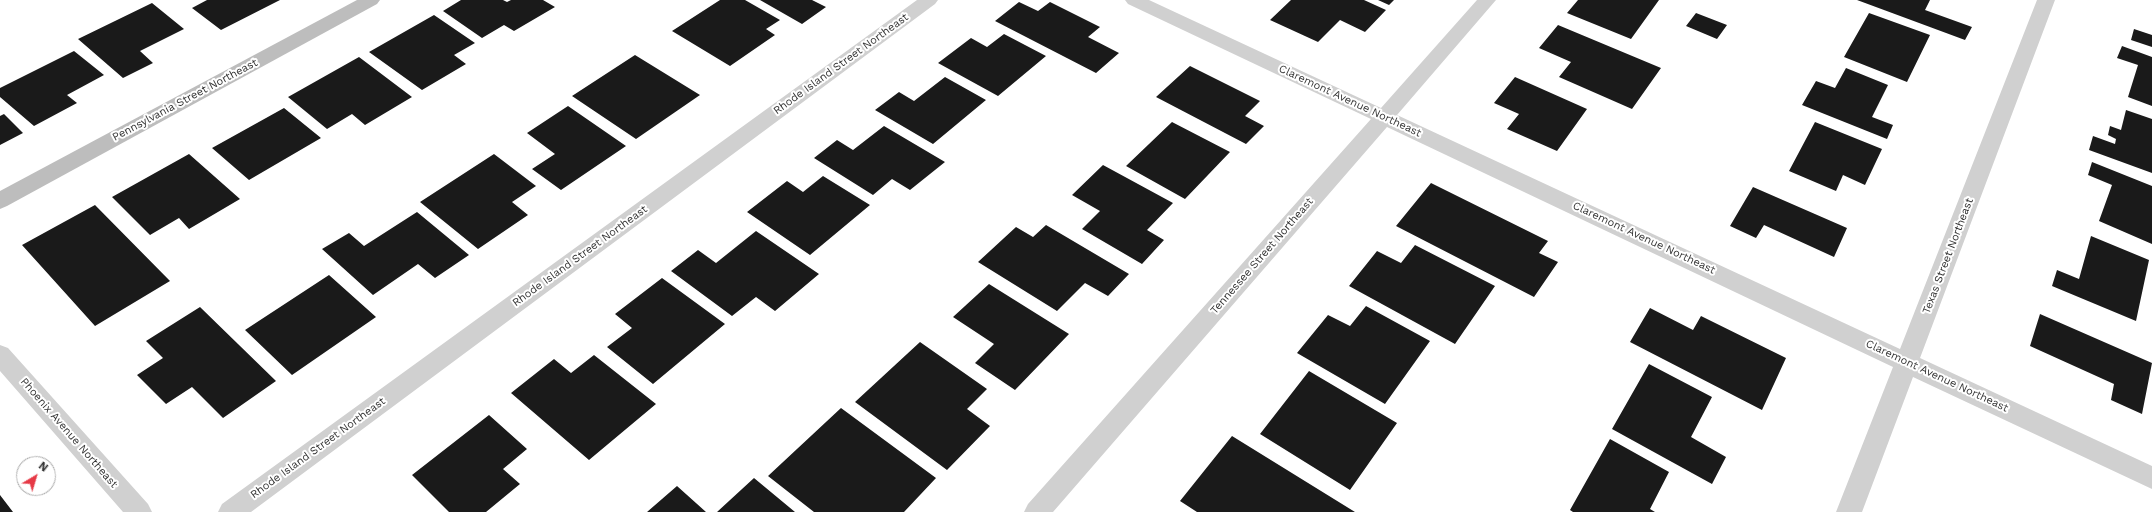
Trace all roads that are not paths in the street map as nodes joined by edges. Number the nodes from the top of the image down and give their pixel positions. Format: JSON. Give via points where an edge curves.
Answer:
{"nodes":[{"id":1,"x":371,"y":0,"type":"edge"},
{"id":2,"x":929,"y":0,"type":"edge"},
{"id":3,"x":1134,"y":0,"type":"edge"},
{"id":4,"x":1487,"y":0,"type":"edge"},
{"id":5,"x":2046,"y":0,"type":"edge"},
{"id":6,"x":1384,"y":117,"type":"junction"},
{"id":7,"x":0,"y":201,"type":"edge"},
{"id":8,"x":0,"y":355,"type":"edge"},
{"id":9,"x":1907,"y":362,"type":"junction"},
{"id":10,"x":2152,"y":478,"type":"edge"},
{"id":11,"x":139,"y":512,"type":"edge"},
{"id":12,"x":230,"y":512,"type":"edge"},
{"id":13,"x":1037,"y":512,"type":"edge"},
{"id":14,"x":1849,"y":512,"type":"edge"}],
"edges":[{"from":1,"to":7,"type":"street","name":"Pennsylvania Street Northeast"},
{"from":2,"to":12,"type":"street","name":"Rhode Island Street Northeast"},
{"from":3,"to":6,"type":"street","name":"Claremont Avenue Northeast"},
{"from":4,"to":6,"type":"street","name":"Tennessee Street Northeast"},
{"from":5,"to":9,"type":"street","name":"Texas Street Northeast"},
{"from":6,"to":9,"type":"street","name":"Claremont Avenue Northeast"},
{"from":6,"to":13,"type":"street","name":"Tennessee Street Northeast"},
{"from":8,"to":11,"type":"street","name":"Phoenix Avenue Northeast"},
{"from":9,"to":10,"type":"street","name":"Claremont Avenue Northeast"},
{"from":9,"to":14,"type":"street","name":"Texas Street Northeast"}]}
